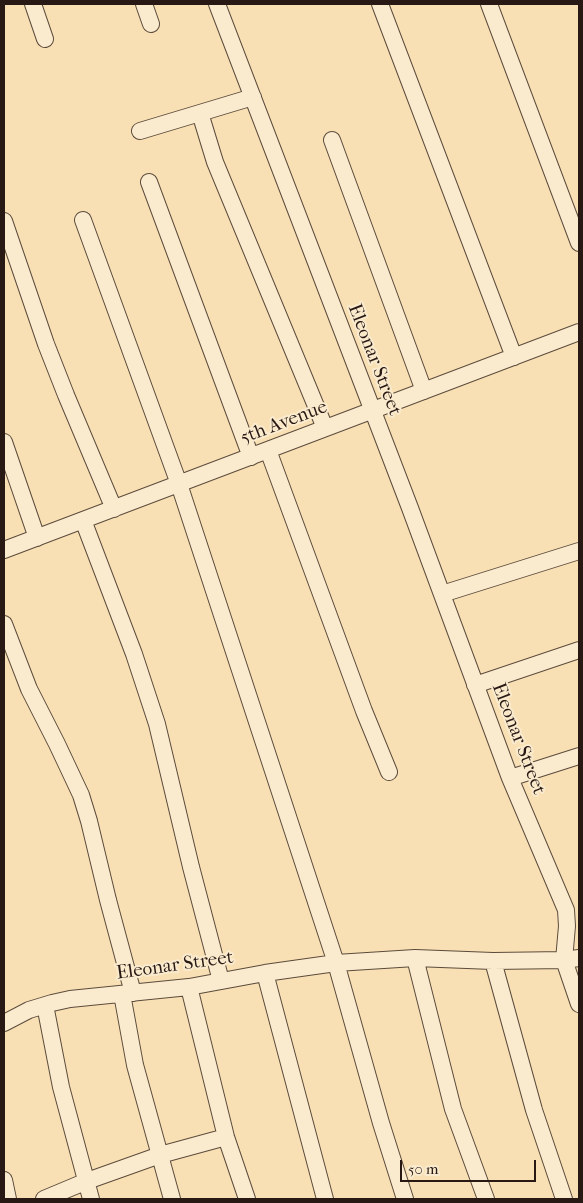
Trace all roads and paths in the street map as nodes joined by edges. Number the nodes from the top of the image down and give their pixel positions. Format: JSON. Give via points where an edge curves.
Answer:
{"nodes":[{"id":1,"x":33,"y":4,"type":"edge"},
{"id":2,"x":144,"y":4,"type":"edge"},
{"id":3,"x":217,"y":4,"type":"edge"},
{"id":4,"x":380,"y":4,"type":"edge"},
{"id":5,"x":489,"y":4,"type":"edge"},
{"id":6,"x":151,"y":24,"type":"dead end"},
{"id":7,"x":45,"y":40,"type":"dead end"},
{"id":8,"x":253,"y":97,"type":"junction"},
{"id":9,"x":200,"y":113,"type":"junction"},
{"id":10,"x":140,"y":131,"type":"dead end"},
{"id":11,"x":332,"y":140,"type":"dead end"},
{"id":12,"x":150,"y":182,"type":"dead end"},
{"id":13,"x":83,"y":220,"type":"dead end"},
{"id":14,"x":4,"y":222,"type":"edge"},
{"id":15,"x":579,"y":243,"type":"edge"},
{"id":16,"x":579,"y":332,"type":"edge"},
{"id":17,"x":514,"y":357,"type":"junction"},
{"id":18,"x":424,"y":391,"type":"junction"},
{"id":19,"x":372,"y":411,"type":"junction"},
{"id":20,"x":325,"y":428,"type":"junction"},
{"id":21,"x":4,"y":442,"type":"edge"},
{"id":22,"x":268,"y":450,"type":"junction"},
{"id":23,"x":251,"y":457,"type":"junction"},
{"id":24,"x":179,"y":484,"type":"junction"},
{"id":25,"x":114,"y":509,"type":"junction"},
{"id":26,"x":83,"y":520,"type":"junction"},
{"id":27,"x":37,"y":538,"type":"junction"},
{"id":28,"x":4,"y":550,"type":"edge"},
{"id":29,"x":579,"y":551,"type":"edge"},
{"id":30,"x":442,"y":594,"type":"junction"},
{"id":31,"x":4,"y":624,"type":"edge"},
{"id":32,"x":579,"y":650,"type":"edge"},
{"id":33,"x":475,"y":685,"type":"junction"},
{"id":34,"x":579,"y":756,"type":"edge"},
{"id":35,"x":389,"y":772,"type":"dead end"},
{"id":36,"x":510,"y":778,"type":"junction"},
{"id":37,"x":415,"y":958,"type":"junction"},
{"id":38,"x":571,"y":959,"type":"edge"},
{"id":39,"x":493,"y":960,"type":"junction"},
{"id":40,"x":336,"y":963,"type":"junction"},
{"id":41,"x":264,"y":973,"type":"junction"},
{"id":42,"x":221,"y":981,"type":"junction"},
{"id":43,"x":189,"y":987,"type":"junction"},
{"id":44,"x":128,"y":994,"type":"junction"},
{"id":45,"x":579,"y":1004,"type":"edge"},
{"id":46,"x":45,"y":1005,"type":"junction"},
{"id":47,"x":4,"y":1023,"type":"edge"},
{"id":48,"x":226,"y":1137,"type":"junction"},
{"id":49,"x":160,"y":1155,"type":"junction"},
{"id":50,"x":4,"y":1180,"type":"edge"},
{"id":51,"x":87,"y":1181,"type":"junction"},
{"id":52,"x":8,"y":1199,"type":"edge"},
{"id":53,"x":44,"y":1199,"type":"edge"},
{"id":54,"x":91,"y":1199,"type":"edge"},
{"id":55,"x":172,"y":1199,"type":"edge"},
{"id":56,"x":246,"y":1199,"type":"edge"},
{"id":57,"x":325,"y":1199,"type":"edge"},
{"id":58,"x":405,"y":1199,"type":"edge"},
{"id":59,"x":486,"y":1199,"type":"edge"},
{"id":60,"x":564,"y":1199,"type":"edge"}],
"edges":[{"from":1,"to":7,"type":"street"},
{"from":2,"to":6,"type":"street"},
{"from":3,"to":8,"type":"street","name":"Eleonar Street"},
{"from":4,"to":17,"type":"street"},
{"from":5,"to":15,"type":"street"},
{"from":8,"to":9,"type":"street"},
{"from":8,"to":19,"type":"street","name":"Eleonar Street"},
{"from":9,"to":10,"type":"street"},
{"from":9,"to":20,"type":"street","via":[[215,162]]},
{"from":11,"to":18,"type":"street"},
{"from":12,"to":23,"type":"street"},
{"from":13,"to":24,"type":"street"},
{"from":14,"to":25,"type":"street","via":[[46,344]]},
{"from":16,"to":17,"type":"street","name":"5th Avenue"},
{"from":17,"to":18,"type":"street","name":"5th Avenue"},
{"from":18,"to":19,"type":"street","name":"5th Avenue"},
{"from":19,"to":20,"type":"street","name":"5th Avenue"},
{"from":19,"to":30,"type":"street","name":"Eleonar Street"},
{"from":20,"to":22,"type":"street","name":"5th Avenue"},
{"from":21,"to":27,"type":"street"},
{"from":22,"to":23,"type":"street","name":"5th Avenue"},
{"from":22,"to":35,"type":"street"},
{"from":23,"to":24,"type":"street","name":"5th Avenue"},
{"from":24,"to":25,"type":"street","name":"5th Avenue"},
{"from":24,"to":40,"type":"street"},
{"from":25,"to":26,"type":"street","name":"5th Avenue"},
{"from":26,"to":27,"type":"street","name":"5th Avenue"},
{"from":26,"to":42,"type":"street","via":[[157,724],[190,867]]},
{"from":27,"to":28,"type":"street","name":"5th Avenue"},
{"from":29,"to":30,"type":"street"},
{"from":30,"to":33,"type":"street","name":"Eleonar Street"},
{"from":31,"to":44,"type":"street","via":[[29,689],[82,795]]},
{"from":32,"to":33,"type":"street"},
{"from":33,"to":36,"type":"street","name":"Eleonar Street"},
{"from":34,"to":36,"type":"street"},
{"from":36,"to":38,"type":"street","name":"Eleonar Street","via":[[566,910]]},
{"from":37,"to":39,"type":"street","name":"Eleonar Street"},
{"from":37,"to":40,"type":"street","name":"Eleonar Street"},
{"from":37,"to":59,"type":"street","via":[[453,1109]]},
{"from":38,"to":39,"type":"street","name":"Eleonar Street"},
{"from":38,"to":45,"type":"street"},
{"from":39,"to":60,"type":"street","via":[[534,1110]]},
{"from":40,"to":41,"type":"street","name":"Eleonar Street"},
{"from":40,"to":58,"type":"street"},
{"from":41,"to":42,"type":"street","name":"Eleonar Street"},
{"from":41,"to":57,"type":"street"},
{"from":42,"to":43,"type":"street","name":"Eleonar Street"},
{"from":43,"to":44,"type":"street","name":"Eleonar Street"},
{"from":43,"to":48,"type":"street"},
{"from":44,"to":46,"type":"street","name":"Eleonar Street"},
{"from":44,"to":49,"type":"street","via":[[135,1065]]},
{"from":46,"to":47,"type":"street","name":"Eleonar Street"},
{"from":46,"to":51,"type":"street","via":[[61,1087]]},
{"from":48,"to":49,"type":"street"},
{"from":48,"to":56,"type":"street"},
{"from":49,"to":51,"type":"street"},
{"from":49,"to":55,"type":"street"},
{"from":50,"to":52,"type":"street"},
{"from":51,"to":53,"type":"street"},
{"from":51,"to":54,"type":"street"}]}
